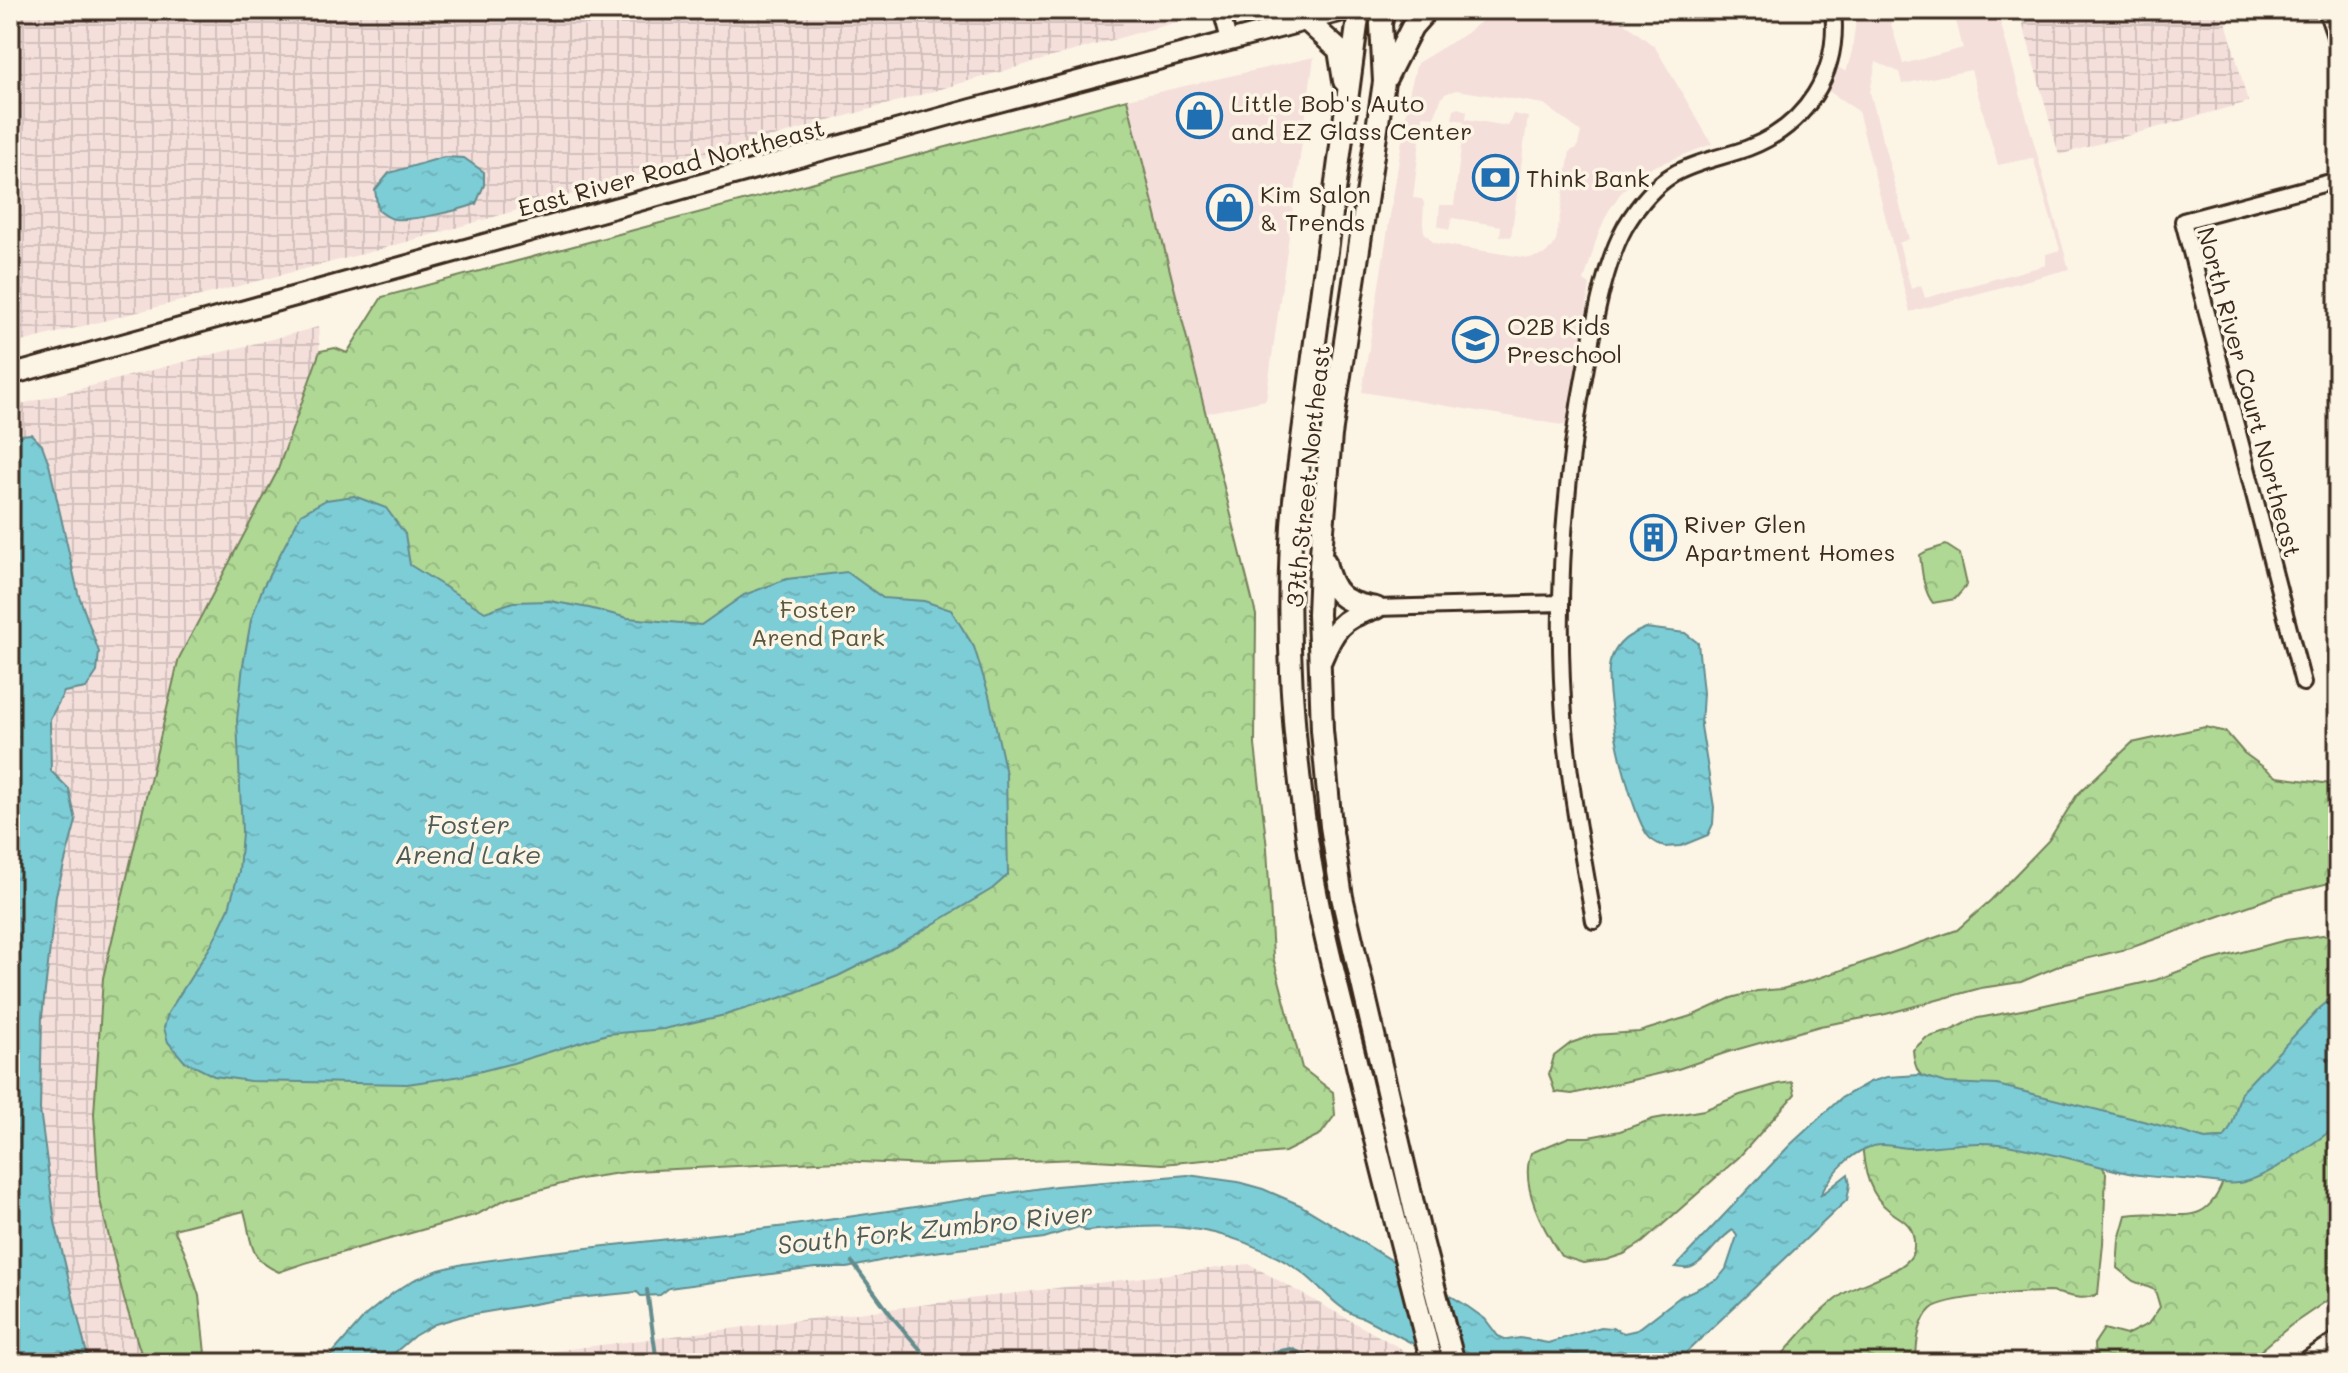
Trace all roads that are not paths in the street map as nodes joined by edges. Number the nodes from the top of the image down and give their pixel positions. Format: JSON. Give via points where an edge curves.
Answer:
{"nodes":[{"id":1,"x":1221,"y":10,"type":"edge"},
{"id":2,"x":1347,"y":10,"type":"edge"},
{"id":3,"x":1359,"y":10,"type":"edge"},
{"id":4,"x":1384,"y":10,"type":"edge"},
{"id":5,"x":1427,"y":10,"type":"edge"},
{"id":6,"x":1833,"y":10,"type":"edge"},
{"id":7,"x":2326,"y":10,"type":"edge"},
{"id":8,"x":1304,"y":15,"type":"edge"},
{"id":9,"x":1282,"y":26,"type":"joint"},
{"id":10,"x":1229,"y":40,"type":"junction"},
{"id":11,"x":2338,"y":45,"type":"edge"},
{"id":12,"x":1384,"y":82,"type":"junction"},
{"id":13,"x":1347,"y":104,"type":"junction"},
{"id":14,"x":2338,"y":180,"type":"edge"},
{"id":15,"x":10,"y":375,"type":"edge"},
{"id":16,"x":1325,"y":508,"type":"junction"},
{"id":17,"x":1561,"y":603,"type":"junction"},
{"id":18,"x":1376,"y":608,"type":"junction"},
{"id":19,"x":1320,"y":664,"type":"junction"},
{"id":20,"x":2303,"y":683,"type":"dead end"},
{"id":21,"x":1594,"y":921,"type":"dead end"},
{"id":22,"x":2338,"y":1341,"type":"edge"},
{"id":23,"x":1432,"y":1363,"type":"edge"},
{"id":24,"x":1454,"y":1363,"type":"edge"},
{"id":25,"x":2305,"y":1363,"type":"edge"}],
"edges":[{"from":1,"to":10,"type":"street"},
{"from":2,"to":8,"type":"street"},
{"from":3,"to":13,"type":"main road","name":"37th Street Northeast"},
{"from":4,"to":12,"type":"main road","name":"37th Street Northeast"},
{"from":5,"to":12,"type":"main road","via":[[1412,27]]},
{"from":6,"to":17,"type":"street","via":[[1827,65],[1801,115],[1769,139],[1691,165],[1661,183],[1637,209],[1617,244],[1573,441]]},
{"from":7,"to":11,"type":"street"},
{"from":8,"to":9,"type":"main road"},
{"from":8,"to":13,"type":"main road","via":[[1339,50]]},
{"from":9,"to":10,"type":"street","name":"East River Road Northeast"},
{"from":10,"to":15,"type":"street","name":"East River Road Northeast"},
{"from":12,"to":16,"type":"main road","name":"37th Street Northeast","via":[[1331,435]]},
{"from":13,"to":23,"type":"main road","name":"37th Street Northeast","via":[[1292,515],[1292,687],[1307,839],[1324,929]]},
{"from":14,"to":20,"type":"street","name":"North River Court Northeast","via":[[2183,221]]},
{"from":16,"to":18,"type":"main road","via":[[1324,558],[1333,585],[1353,604]]},
{"from":16,"to":19,"type":"main road","name":"37th Street Northeast"},
{"from":17,"to":18,"type":"street"},
{"from":17,"to":21,"type":"street","via":[[1566,731]]},
{"from":18,"to":19,"type":"main road","via":[[1340,625]]},
{"from":19,"to":24,"type":"main road","name":"37th Street Northeast","via":[[1327,785],[1342,897]]},
{"from":22,"to":25,"type":"street"}]}
